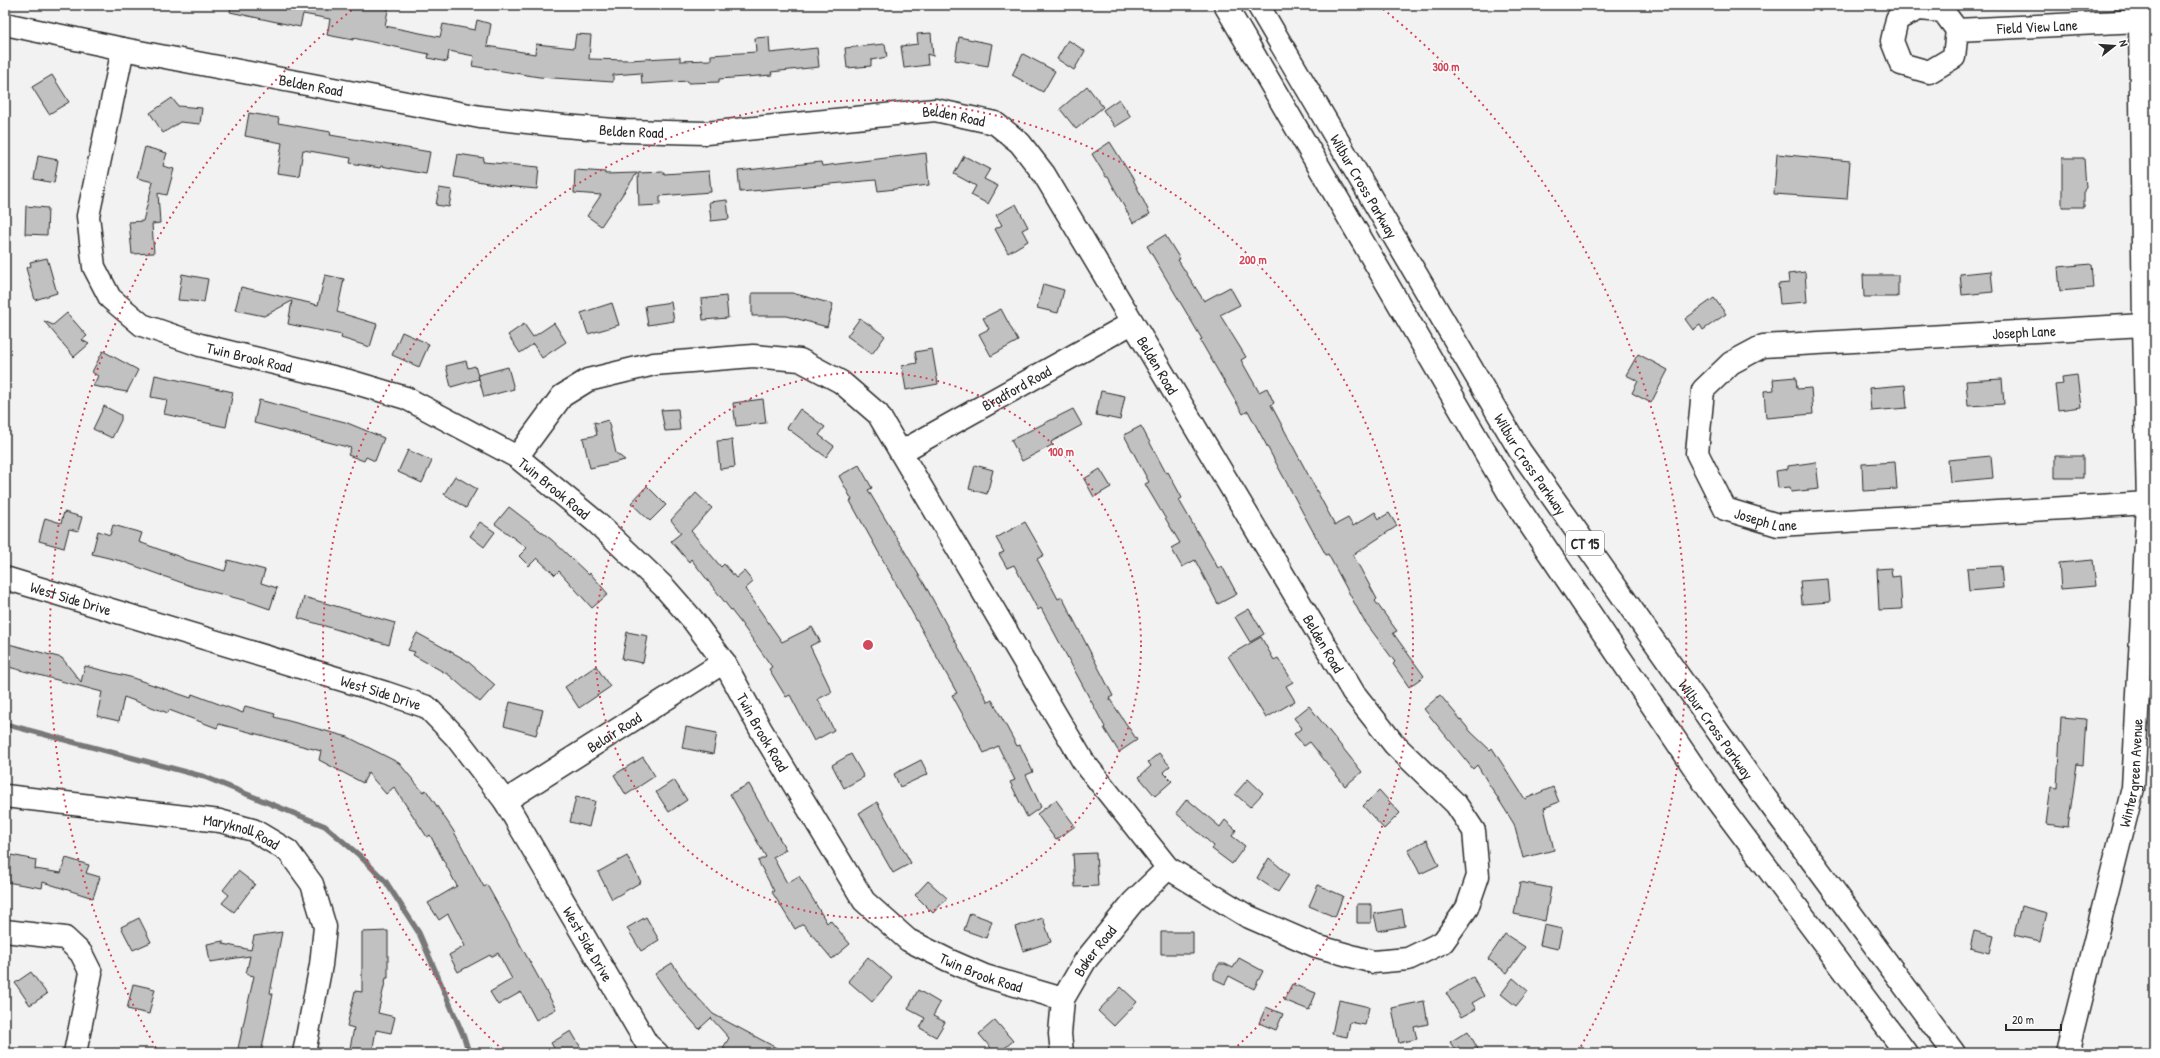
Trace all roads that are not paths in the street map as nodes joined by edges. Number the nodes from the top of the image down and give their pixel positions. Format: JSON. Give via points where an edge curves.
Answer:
{"nodes":[{"id":1,"x":1225,"y":5,"type":"edge"},
{"id":2,"x":1258,"y":5,"type":"edge"},
{"id":3,"x":2146,"y":14,"type":"edge"},
{"id":4,"x":5,"y":24,"type":"edge"},
{"id":5,"x":1957,"y":30,"type":"dead end"},
{"id":6,"x":123,"y":49,"type":"junction"},
{"id":7,"x":1132,"y":323,"type":"junction"},
{"id":8,"x":2144,"y":325,"type":"junction"},
{"id":9,"x":901,"y":452,"type":"junction"},
{"id":10,"x":517,"y":457,"type":"junction"},
{"id":11,"x":2148,"y":503,"type":"junction"},
{"id":12,"x":5,"y":578,"type":"edge"},
{"id":13,"x":724,"y":662,"type":"junction"},
{"id":14,"x":5,"y":796,"type":"edge"},
{"id":15,"x":505,"y":801,"type":"junction"},
{"id":16,"x":1168,"y":868,"type":"junction"},
{"id":17,"x":5,"y":931,"type":"edge"},
{"id":18,"x":1063,"y":999,"type":"junction"},
{"id":19,"x":75,"y":1053,"type":"edge"},
{"id":20,"x":304,"y":1053,"type":"edge"},
{"id":21,"x":657,"y":1053,"type":"edge"},
{"id":22,"x":1062,"y":1053,"type":"edge"},
{"id":23,"x":1906,"y":1053,"type":"edge"},
{"id":24,"x":1954,"y":1053,"type":"edge"},
{"id":25,"x":2067,"y":1053,"type":"edge"}],
"edges":[{"from":1,"to":23,"type":"main road","name":"Wilbur Cross Parkway","number":"CT 15","via":[[1510,495],[1712,794]]},
{"from":2,"to":24,"type":"main road","name":"Wilbur Cross Parkway","number":"CT 15","via":[[1520,451],[1750,777]]},
{"from":3,"to":5,"type":"main road","name":"Field View Lane"},
{"from":3,"to":8,"type":"main road","name":"Wintergreen Avenue"},
{"from":4,"to":6,"type":"main road","name":"Belden Road"},
{"from":6,"to":7,"type":"main road","name":"Belden Road","via":[[480,117],[564,126],[706,133],[935,110],[995,123],[1020,143],[1044,174]]},
{"from":6,"to":10,"type":"main road","name":"Twin Brook Road","via":[[88,216],[94,267],[110,298],[142,325],[200,345],[349,381],[406,398]]},
{"from":7,"to":9,"type":"main road","name":"Bradford Road"},
{"from":7,"to":16,"type":"main road","name":"Belden Road","via":[[1353,692],[1394,744],[1456,804],[1474,830],[1478,876],[1467,908],[1443,942],[1408,959],[1373,962],[1316,946],[1247,916]]},
{"from":8,"to":11,"type":"main road","name":"Wintergreen Avenue"},
{"from":8,"to":11,"type":"main road","name":"Joseph Lane","via":[[1763,346],[1731,363],[1703,390],[1697,453],[1725,509],[1778,525]]},
{"from":9,"to":10,"type":"main road","name":"Belden Road","via":[[878,414],[841,382],[800,360],[753,356],[654,364],[588,380],[562,396]]},
{"from":9,"to":16,"type":"main road","name":"Belden Road","via":[[1084,762]]},
{"from":10,"to":13,"type":"main road","name":"Twin Brook Road","via":[[596,522],[664,587]]},
{"from":11,"to":25,"type":"main road","name":"Wintergreen Avenue","via":[[2133,788]]},
{"from":12,"to":15,"type":"main road","name":"West Side Drive","via":[[386,692],[427,707],[455,736]]},
{"from":13,"to":15,"type":"main road","name":"Belair Road"},
{"from":13,"to":18,"type":"main road","name":"Twin Brook Road","via":[[761,730],[864,901],[908,940],[948,960],[985,976]]},
{"from":14,"to":20,"type":"main road","name":"Maryknoll Road","via":[[220,821],[253,830],[288,851],[312,884],[325,928],[321,965]]},
{"from":15,"to":21,"type":"main road","name":"West Side Drive","via":[[647,1044]]},
{"from":16,"to":18,"type":"main road","name":"Baker Road","via":[[1133,902],[1084,961]]},
{"from":17,"to":19,"type":"main road","via":[[65,938],[81,953],[91,973]]},
{"from":18,"to":22,"type":"main road","name":"Baker Road","via":[[1060,1034]]}]}
